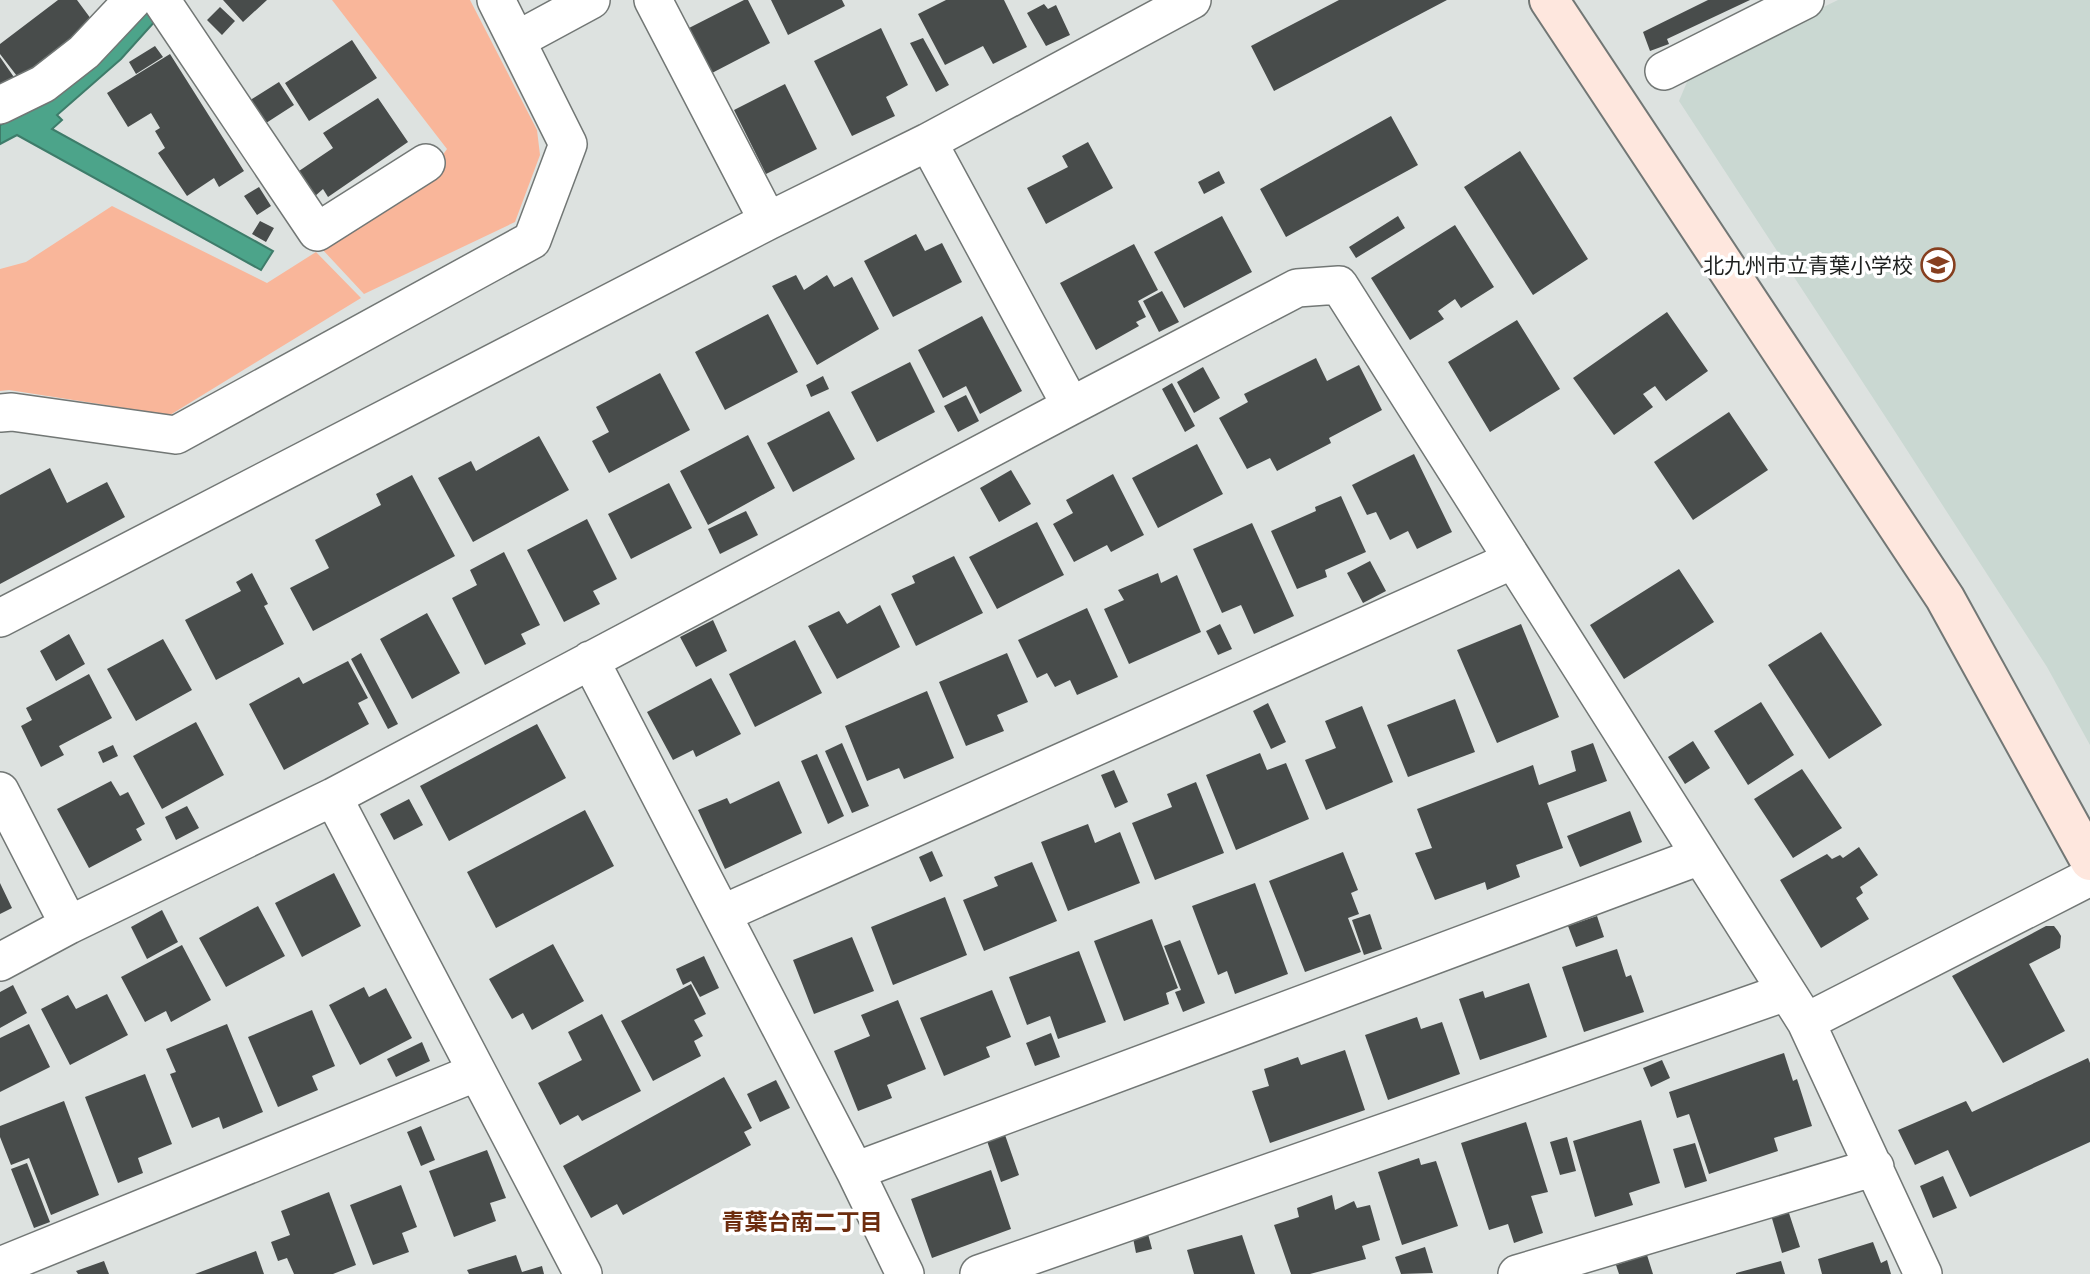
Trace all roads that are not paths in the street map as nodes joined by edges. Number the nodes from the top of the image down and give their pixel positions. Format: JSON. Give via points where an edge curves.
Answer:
{"nodes":[{"id":1,"x":133,"y":0,"type":"edge"},
{"id":2,"x":161,"y":0,"type":"edge"},
{"id":3,"x":496,"y":0,"type":"edge"},
{"id":4,"x":591,"y":0,"type":"edge"},
{"id":5,"x":653,"y":0,"type":"edge"},
{"id":6,"x":1549,"y":0,"type":"edge"},
{"id":7,"x":1805,"y":0,"type":"edge"},
{"id":8,"x":1184,"y":2,"type":"edge"},
{"id":9,"x":517,"y":40,"type":"junction"},
{"id":10,"x":1664,"y":71,"type":"dead end"},
{"id":11,"x":0,"y":106,"type":"edge"},
{"id":12,"x":928,"y":142,"type":"junction"},
{"id":13,"x":426,"y":163,"type":"dead end"},
{"id":14,"x":768,"y":221,"type":"junction"},
{"id":15,"x":1071,"y":406,"type":"junction"},
{"id":16,"x":0,"y":413,"type":"edge"},
{"id":17,"x":1513,"y":561,"type":"junction"},
{"id":18,"x":0,"y":618,"type":"edge"},
{"id":19,"x":590,"y":660,"type":"junction"},
{"id":20,"x":0,"y":791,"type":"edge"},
{"id":21,"x":333,"y":797,"type":"junction"},
{"id":22,"x":1700,"y":856,"type":"junction"},
{"id":23,"x":2090,"y":861,"type":"edge"},
{"id":24,"x":2090,"y":877,"type":"edge"},
{"id":25,"x":722,"y":914,"type":"junction"},
{"id":26,"x":69,"y":925,"type":"junction"},
{"id":27,"x":0,"y":962,"type":"edge"},
{"id":28,"x":1786,"y":992,"type":"junction"},
{"id":29,"x":1805,"y":1022,"type":"junction"},
{"id":30,"x":477,"y":1072,"type":"junction"},
{"id":31,"x":1875,"y":1167,"type":"junction"},
{"id":32,"x":855,"y":1171,"type":"junction"},
{"id":33,"x":0,"y":1266,"type":"edge"},
{"id":34,"x":583,"y":1274,"type":"edge"},
{"id":35,"x":905,"y":1274,"type":"edge"},
{"id":36,"x":978,"y":1274,"type":"edge"},
{"id":37,"x":1517,"y":1274,"type":"edge"},
{"id":38,"x":1923,"y":1274,"type":"edge"}],
"edges":[{"from":1,"to":11,"type":"street","via":[[84,52],[43,84]]},
{"from":2,"to":13,"type":"street","via":[[317,232]]},
{"from":3,"to":9,"type":"street"},
{"from":4,"to":9,"type":"street"},
{"from":5,"to":14,"type":"street"},
{"from":6,"to":23,"type":"street","via":[[1945,598]]},
{"from":7,"to":10,"type":"street"},
{"from":8,"to":12,"type":"street"},
{"from":9,"to":16,"type":"street","via":[[568,144],[532,240],[176,435]]},
{"from":12,"to":14,"type":"street"},
{"from":12,"to":15,"type":"street"},
{"from":14,"to":18,"type":"street"},
{"from":15,"to":17,"type":"street","via":[[1297,288],[1339,285]]},
{"from":15,"to":19,"type":"street"},
{"from":17,"to":22,"type":"street"},
{"from":17,"to":25,"type":"street"},
{"from":19,"to":21,"type":"street"},
{"from":19,"to":25,"type":"street"},
{"from":20,"to":26,"type":"street"},
{"from":21,"to":26,"type":"street"},
{"from":21,"to":30,"type":"street"},
{"from":22,"to":28,"type":"street"},
{"from":22,"to":32,"type":"street"},
{"from":24,"to":29,"type":"street"},
{"from":25,"to":32,"type":"street"},
{"from":26,"to":27,"type":"street"},
{"from":28,"to":29,"type":"street"},
{"from":28,"to":36,"type":"street"},
{"from":29,"to":31,"type":"street"},
{"from":30,"to":33,"type":"street"},
{"from":30,"to":34,"type":"street"},
{"from":31,"to":37,"type":"street"},
{"from":31,"to":38,"type":"street"},
{"from":32,"to":35,"type":"street"}]}
